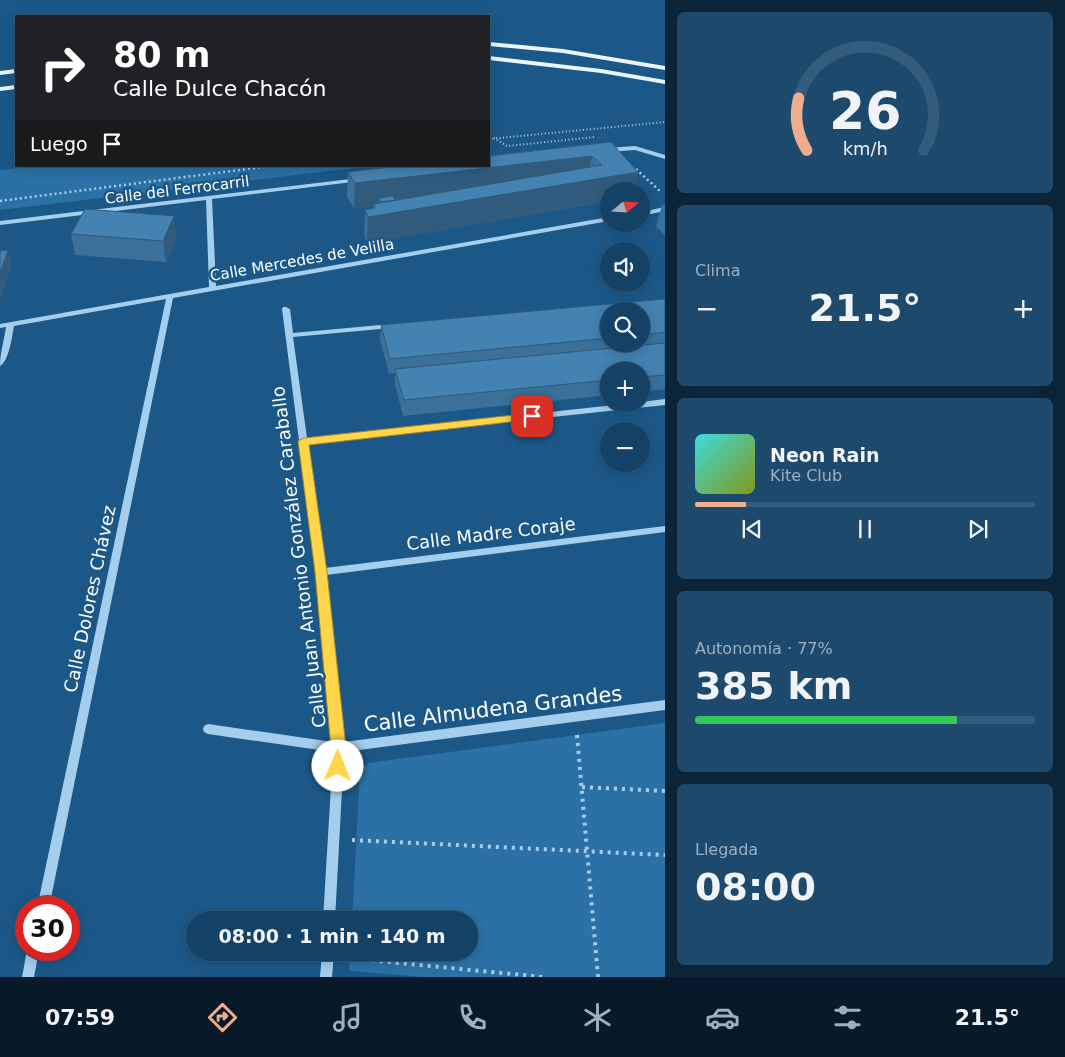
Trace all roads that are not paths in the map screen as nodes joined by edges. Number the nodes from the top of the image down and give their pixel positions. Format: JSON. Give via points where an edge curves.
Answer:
{"nodes":[{"id":1,"x":490,"y":44,"type":"edge"},
{"id":2,"x":490,"y":58,"type":"edge"},
{"id":3,"x":665,"y":68,"type":"edge"},
{"id":4,"x":15,"y":71,"type":"edge"},
{"id":5,"x":0,"y":73,"type":"edge"},
{"id":6,"x":665,"y":82,"type":"edge"},
{"id":7,"x":15,"y":87,"type":"edge"},
{"id":8,"x":0,"y":89,"type":"edge"},
{"id":9,"x":595,"y":152,"type":"edge"},
{"id":10,"x":665,"y":157,"type":"edge"},
{"id":11,"x":368,"y":180,"type":"edge"},
{"id":12,"x":210,"y":199,"type":"junction"},
{"id":13,"x":665,"y":210,"type":"edge"},
{"id":14,"x":650,"y":212,"type":"edge"},
{"id":15,"x":0,"y":222,"type":"edge"},
{"id":16,"x":600,"y":222,"type":"edge"},
{"id":17,"x":213,"y":290,"type":"junction"},
{"id":18,"x":170,"y":298,"type":"junction"},
{"id":19,"x":286,"y":309,"type":"dead end"},
{"id":20,"x":10,"y":325,"type":"junction"},
{"id":21,"x":0,"y":326,"type":"edge"},
{"id":22,"x":399,"y":326,"type":"edge"},
{"id":23,"x":291,"y":335,"type":"junction"},
{"id":24,"x":0,"y":364,"type":"edge"},
{"id":25,"x":665,"y":402,"type":"edge"},
{"id":26,"x":304,"y":441,"type":"junction"},
{"id":27,"x":665,"y":528,"type":"edge"},
{"id":28,"x":321,"y":572,"type":"junction"},
{"id":29,"x":665,"y":705,"type":"edge"},
{"id":30,"x":208,"y":729,"type":"dead end"},
{"id":31,"x":339,"y":748,"type":"junction"},
{"id":32,"x":45,"y":896,"type":"edge"},
{"id":33,"x":330,"y":911,"type":"edge"},
{"id":34,"x":31,"y":961,"type":"edge"},
{"id":35,"x":327,"y":961,"type":"edge"},
{"id":36,"x":28,"y":977,"type":"edge"},
{"id":37,"x":326,"y":977,"type":"edge"}],
"edges":[{"from":1,"to":3,"type":"main road","via":[[562,50]]},
{"from":2,"to":6,"type":"main road","via":[[601,70]]},
{"from":4,"to":5,"type":"main road"},
{"from":7,"to":8,"type":"main road"},
{"from":9,"to":10,"type":"street","via":[[635,148]]},
{"from":11,"to":12,"type":"street","name":"Calle del Ferrocarril"},
{"from":12,"to":15,"type":"street","name":"Calle del Ferrocarril"},
{"from":12,"to":17,"type":"street"},
{"from":13,"to":14,"type":"street"},
{"from":16,"to":17,"type":"street","name":"Calle Mercedes de Velilla"},
{"from":17,"to":18,"type":"street","name":"Calle Mercedes de Velilla"},
{"from":18,"to":20,"type":"street","name":"Calle Mercedes de Velilla"},
{"from":18,"to":32,"type":"street","name":"Calle Dolores Chávez"},
{"from":19,"to":23,"type":"street","name":"Calle Juan Antonio González Caraballo"},
{"from":20,"to":21,"type":"street","name":"Calle Mercedes de Velilla"},
{"from":20,"to":24,"type":"street"},
{"from":22,"to":23,"type":"street"},
{"from":23,"to":26,"type":"street","name":"Calle Juan Antonio González Caraballo"},
{"from":25,"to":26,"type":"street"},
{"from":26,"to":28,"type":"street","name":"Calle Juan Antonio González Caraballo"},
{"from":27,"to":28,"type":"street","name":"Calle Madre Coraje"},
{"from":28,"to":31,"type":"street","name":"Calle Juan Antonio González Caraballo"},
{"from":29,"to":31,"type":"street","name":"Calle Almudena Grandes"},
{"from":30,"to":31,"type":"street","name":"Calle Almudena Grandes"},
{"from":31,"to":33,"type":"street","name":"Calle Juan Antonio González Caraballo"},
{"from":34,"to":36,"type":"street"},
{"from":35,"to":37,"type":"street"}]}
